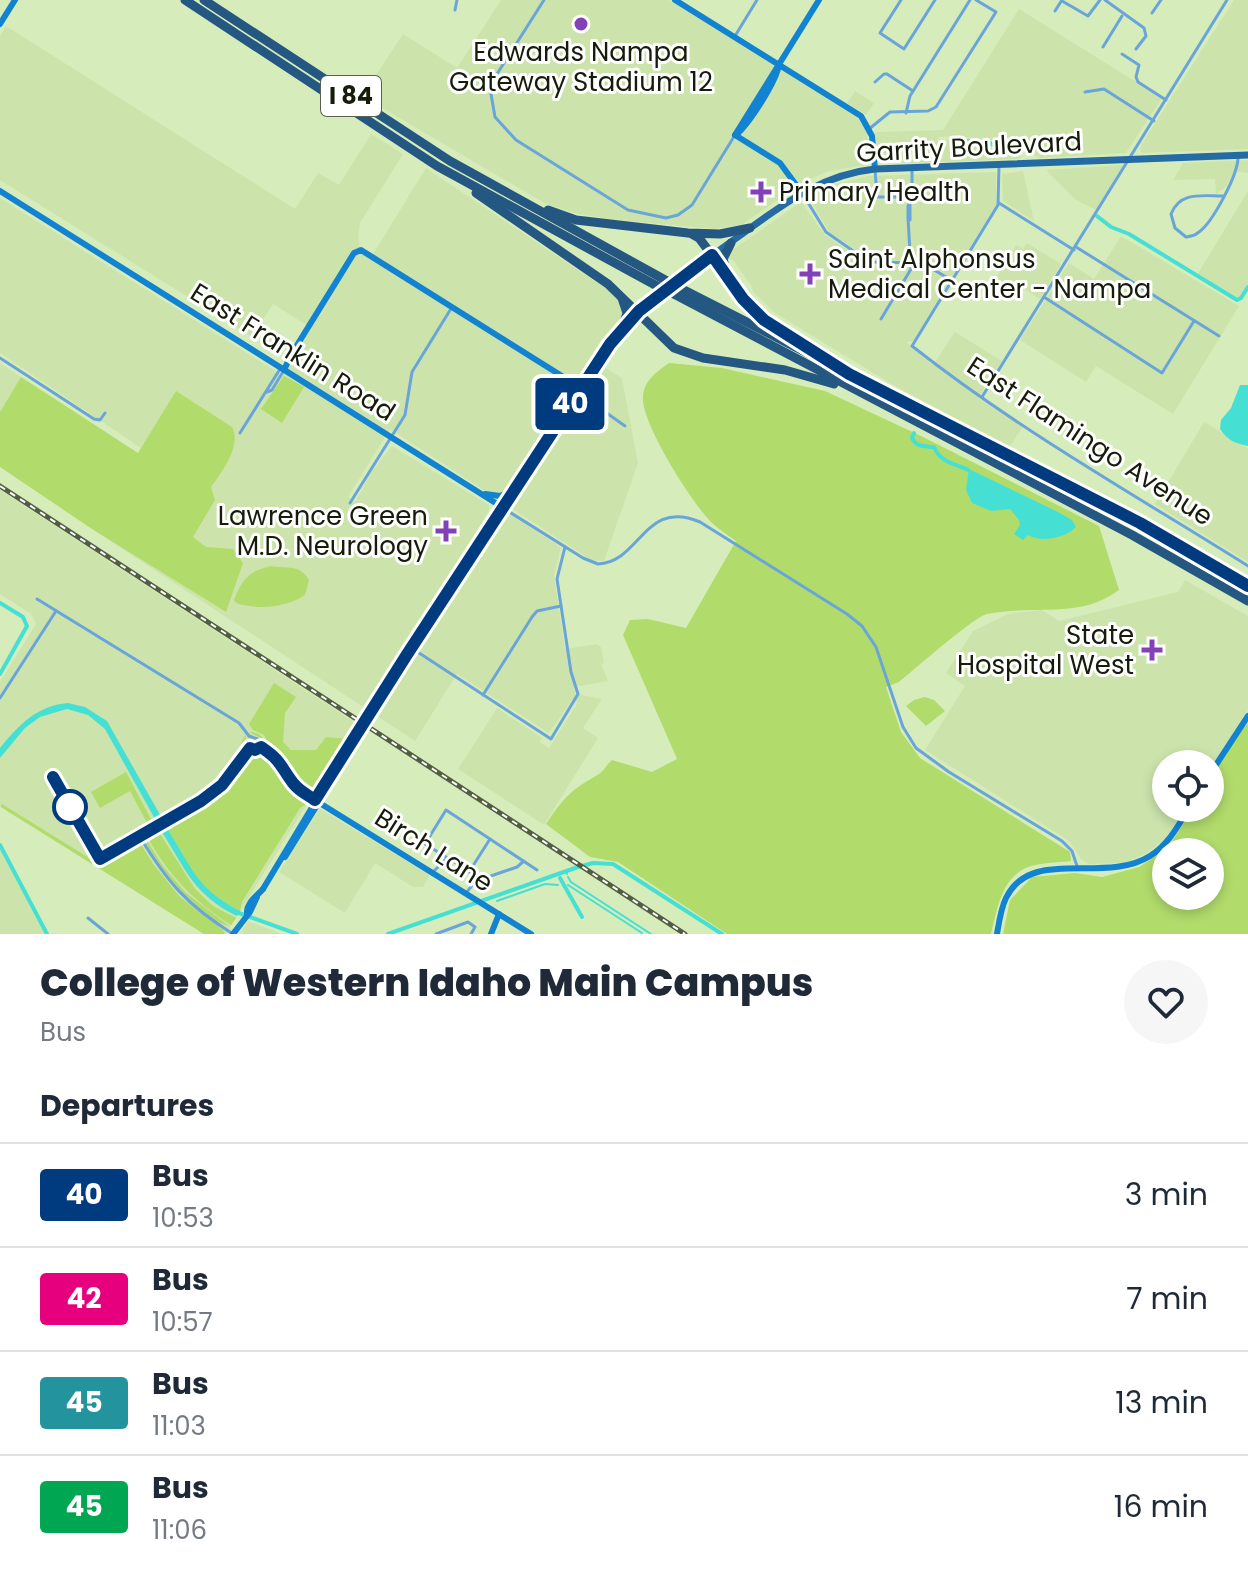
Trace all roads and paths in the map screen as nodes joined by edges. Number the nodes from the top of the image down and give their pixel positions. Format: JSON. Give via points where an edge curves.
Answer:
{"nodes":[{"id":1,"x":15,"y":0,"type":"edge"},
{"id":2,"x":185,"y":0,"type":"edge"},
{"id":3,"x":204,"y":0,"type":"edge"},
{"id":4,"x":457,"y":0,"type":"edge"},
{"id":5,"x":544,"y":0,"type":"edge"},
{"id":6,"x":675,"y":0,"type":"edge"},
{"id":7,"x":757,"y":0,"type":"edge"},
{"id":8,"x":819,"y":0,"type":"edge"},
{"id":9,"x":901,"y":0,"type":"edge"},
{"id":10,"x":935,"y":0,"type":"edge"},
{"id":11,"x":970,"y":0,"type":"edge"},
{"id":12,"x":976,"y":0,"type":"edge"},
{"id":13,"x":1102,"y":0,"type":"edge"},
{"id":14,"x":1161,"y":0,"type":"edge"},
{"id":15,"x":1227,"y":0,"type":"edge"},
{"id":16,"x":1062,"y":1,"type":"edge"},
{"id":17,"x":984,"y":2,"type":"edge"},
{"id":18,"x":455,"y":10,"type":"dead end"},
{"id":19,"x":1055,"y":11,"type":"dead end"},
{"id":20,"x":1152,"y":13,"type":"dead end"},
{"id":21,"x":1123,"y":15,"type":"junction"},
{"id":22,"x":0,"y":24,"type":"edge"},
{"id":23,"x":735,"y":36,"type":"junction"},
{"id":24,"x":1103,"y":47,"type":"dead end"},
{"id":25,"x":1136,"y":49,"type":"dead end"},
{"id":26,"x":1122,"y":54,"type":"dead end"},
{"id":27,"x":779,"y":64,"type":"junction"},
{"id":28,"x":875,"y":82,"type":"dead end"},
{"id":29,"x":913,"y":91,"type":"junction"},
{"id":30,"x":1085,"y":92,"type":"dead end"},
{"id":31,"x":1166,"y":100,"type":"junction"},
{"id":32,"x":906,"y":113,"type":"junction"},
{"id":33,"x":1154,"y":121,"type":"junction"},
{"id":34,"x":747,"y":123,"type":"junction"},
{"id":35,"x":869,"y":129,"type":"junction"},
{"id":36,"x":735,"y":135,"type":"junction"},
{"id":37,"x":749,"y":144,"type":"junction"},
{"id":38,"x":1248,"y":155,"type":"edge"},
{"id":39,"x":1238,"y":156,"type":"junction"},
{"id":40,"x":1130,"y":158,"type":"junction"},
{"id":41,"x":999,"y":165,"type":"junction"},
{"id":42,"x":437,"y":166,"type":"junction"},
{"id":43,"x":912,"y":168,"type":"junction"},
{"id":44,"x":875,"y":169,"type":"junction"},
{"id":45,"x":501,"y":189,"type":"junction"},
{"id":46,"x":0,"y":191,"type":"edge"},
{"id":47,"x":802,"y":193,"type":"junction"},
{"id":48,"x":1223,"y":196,"type":"junction"},
{"id":49,"x":912,"y":197,"type":"junction"},
{"id":50,"x":999,"y":203,"type":"junction"},
{"id":51,"x":750,"y":228,"type":"junction"},
{"id":52,"x":688,"y":233,"type":"junction"},
{"id":53,"x":731,"y":243,"type":"junction"},
{"id":54,"x":1075,"y":248,"type":"junction"},
{"id":55,"x":712,"y":255,"type":"junction"},
{"id":56,"x":911,"y":263,"type":"junction"},
{"id":57,"x":728,"y":277,"type":"junction"},
{"id":58,"x":953,"y":281,"type":"junction"},
{"id":59,"x":662,"y":284,"type":"junction"},
{"id":60,"x":619,"y":292,"type":"junction"},
{"id":61,"x":678,"y":292,"type":"junction"},
{"id":62,"x":1044,"y":297,"type":"junction"},
{"id":63,"x":452,"y":307,"type":"junction"},
{"id":64,"x":639,"y":311,"type":"junction"},
{"id":65,"x":881,"y":319,"type":"dead end"},
{"id":66,"x":1194,"y":321,"type":"junction"},
{"id":67,"x":652,"y":328,"type":"junction"},
{"id":68,"x":622,"y":329,"type":"junction"},
{"id":69,"x":1219,"y":336,"type":"dead end"},
{"id":70,"x":0,"y":358,"type":"edge"},
{"id":71,"x":283,"y":367,"type":"junction"},
{"id":72,"x":849,"y":374,"type":"junction"},
{"id":73,"x":581,"y":388,"type":"junction"},
{"id":74,"x":869,"y":397,"type":"junction"},
{"id":75,"x":982,"y":397,"type":"junction"},
{"id":76,"x":105,"y":413,"type":"dead end"},
{"id":77,"x":625,"y":426,"type":"dead end"},
{"id":78,"x":240,"y":433,"type":"dead end"},
{"id":79,"x":391,"y":438,"type":"junction"},
{"id":80,"x":512,"y":491,"type":"junction"},
{"id":81,"x":484,"y":496,"type":"junction"},
{"id":82,"x":350,"y":503,"type":"dead end"},
{"id":83,"x":502,"y":507,"type":"junction"},
{"id":84,"x":490,"y":526,"type":"junction"},
{"id":85,"x":565,"y":547,"type":"junction"},
{"id":86,"x":1248,"y":566,"type":"edge"},
{"id":87,"x":1248,"y":586,"type":"edge"},
{"id":88,"x":37,"y":599,"type":"dead end"},
{"id":89,"x":1248,"y":601,"type":"edge"},
{"id":90,"x":561,"y":606,"type":"junction"},
{"id":91,"x":56,"y":611,"type":"junction"},
{"id":92,"x":413,"y":649,"type":"junction"},
{"id":93,"x":483,"y":695,"type":"junction"},
{"id":94,"x":0,"y":698,"type":"edge"},
{"id":95,"x":1248,"y":716,"type":"edge"},
{"id":96,"x":249,"y":736,"type":"junction"},
{"id":97,"x":261,"y":747,"type":"junction"},
{"id":98,"x":250,"y":748,"type":"junction"},
{"id":99,"x":1224,"y":753,"type":"edge"},
{"id":100,"x":318,"y":802,"type":"junction"},
{"id":101,"x":1180,"y":822,"type":"edge"},
{"id":102,"x":140,"y":837,"type":"junction"},
{"id":103,"x":490,"y":839,"type":"junction"},
{"id":104,"x":447,"y":858,"type":"junction"},
{"id":105,"x":100,"y":859,"type":"dead end"},
{"id":106,"x":524,"y":861,"type":"junction"},
{"id":107,"x":1078,"y":869,"type":"junction"},
{"id":108,"x":537,"y":870,"type":"dead end"},
{"id":109,"x":469,"y":872,"type":"junction"},
{"id":110,"x":434,"y":874,"type":"junction"},
{"id":111,"x":478,"y":878,"type":"junction"},
{"id":112,"x":470,"y":896,"type":"junction"},
{"id":113,"x":501,"y":916,"type":"junction"},
{"id":114,"x":88,"y":918,"type":"dead end"},
{"id":115,"x":493,"y":931,"type":"edge"},
{"id":116,"x":108,"y":934,"type":"edge"},
{"id":117,"x":233,"y":934,"type":"edge"},
{"id":118,"x":436,"y":934,"type":"edge"},
{"id":119,"x":471,"y":934,"type":"edge"},
{"id":120,"x":531,"y":934,"type":"edge"},
{"id":121,"x":997,"y":934,"type":"edge"}],
"edges":[{"from":1,"to":22,"type":"main road"},
{"from":2,"to":42,"type":"highway","number":"I 84"},
{"from":3,"to":45,"type":"highway","number":"I 84"},
{"from":4,"to":18,"type":"street"},
{"from":5,"to":36,"type":"street","via":[[497,74],[491,94],[500,125],[517,141],[628,210],[666,218],[692,205]]},
{"from":6,"to":23,"type":"main road"},
{"from":7,"to":23,"type":"street"},
{"from":8,"to":27,"type":"main road"},
{"from":9,"to":10,"type":"street","via":[[880,33],[904,49]]},
{"from":11,"to":29,"type":"street"},
{"from":12,"to":17,"type":"street"},
{"from":13,"to":16,"type":"street","via":[[1088,16]]},
{"from":13,"to":21,"type":"street"},
{"from":14,"to":20,"type":"street"},
{"from":15,"to":31,"type":"street"},
{"from":16,"to":19,"type":"street"},
{"from":17,"to":32,"type":"street","via":[[996,12],[936,107]]},
{"from":21,"to":24,"type":"street"},
{"from":21,"to":25,"type":"street","via":[[1146,32]]},
{"from":23,"to":27,"type":"main road"},
{"from":26,"to":31,"type":"street","via":[[1139,65],[1138,82]]},
{"from":27,"to":34,"type":"main road"},
{"from":27,"to":35,"type":"main road","via":[[861,116]]},
{"from":27,"to":36,"type":"main road"},
{"from":28,"to":29,"type":"street","via":[[887,74]]},
{"from":29,"to":32,"type":"street"},
{"from":30,"to":33,"type":"street","via":[[1104,89]]},
{"from":31,"to":33,"type":"street"},
{"from":32,"to":35,"type":"street","via":[[890,112]]},
{"from":33,"to":40,"type":"street"},
{"from":34,"to":36,"type":"main road"},
{"from":34,"to":37,"type":"main road"},
{"from":35,"to":44,"type":"main road"},
{"from":36,"to":37,"type":"main road"},
{"from":37,"to":47,"type":"main road","via":[[780,163]]},
{"from":38,"to":39,"type":"main road","name":"Garrity Boulevard"},
{"from":39,"to":40,"type":"main road","name":"Garrity Boulevard"},
{"from":39,"to":48,"type":"street","via":[[1236,173]]},
{"from":40,"to":41,"type":"main road","name":"Garrity Boulevard"},
{"from":40,"to":54,"type":"street"},
{"from":41,"to":43,"type":"main road","name":"Garrity Boulevard"},
{"from":41,"to":50,"type":"street"},
{"from":42,"to":59,"type":"highway","number":"I 84"},
{"from":42,"to":60,"type":"highway"},
{"from":43,"to":44,"type":"main road","name":"Garrity Boulevard"},
{"from":43,"to":49,"type":"street"},
{"from":44,"to":47,"type":"main road","name":"Garrity Boulevard","via":[[836,176]]},
{"from":44,"to":49,"type":"street","via":[[877,197]]},
{"from":45,"to":52,"type":"highway","via":[[576,220]]},
{"from":45,"to":59,"type":"highway","number":"I 84"},
{"from":46,"to":71,"type":"main road","name":"East Franklin Road"},
{"from":47,"to":51,"type":"main road","name":"Garrity Boulevard"},
{"from":47,"to":56,"type":"street","via":[[826,232],[864,259]]},
{"from":48,"to":48,"type":"street","via":[[1179,200],[1171,214],[1173,224],[1182,235],[1197,234]]},
{"from":49,"to":56,"type":"street"},
{"from":50,"to":54,"type":"street"},
{"from":50,"to":58,"type":"street"},
{"from":51,"to":52,"type":"highway"},
{"from":51,"to":53,"type":"main road","name":"Garrity Boulevard"},
{"from":52,"to":55,"type":"highway"},
{"from":53,"to":55,"type":"main road","name":"Garrity Boulevard"},
{"from":53,"to":57,"type":"highway","via":[[723,259]]},
{"from":54,"to":62,"type":"street"},
{"from":54,"to":66,"type":"street"},
{"from":55,"to":57,"type":"highway"},
{"from":55,"to":64,"type":"main road","name":"Garrity Boulevard"},
{"from":56,"to":58,"type":"street","via":[[927,265]]},
{"from":56,"to":65,"type":"street"},
{"from":57,"to":72,"type":"highway","via":[[764,320]]},
{"from":58,"to":75,"type":"street","name":"East Flamingo Avenue","via":[[912,346]]},
{"from":59,"to":61,"type":"highway","number":"I 84","bridge":true},
{"from":60,"to":64,"type":"highway"},
{"from":60,"to":68,"type":"highway","via":[[627,310]]},
{"from":61,"to":72,"type":"highway","number":"I 84"},
{"from":61,"to":74,"type":"highway","number":"I 84"},
{"from":62,"to":66,"type":"street","via":[[1162,373]]},
{"from":62,"to":75,"type":"street"},
{"from":63,"to":71,"type":"main road","via":[[359,250]]},
{"from":63,"to":73,"type":"main road"},
{"from":63,"to":79,"type":"street","via":[[412,372],[406,412]]},
{"from":64,"to":67,"type":"highway"},
{"from":64,"to":68,"type":"main road"},
{"from":66,"to":69,"type":"street"},
{"from":67,"to":68,"type":"highway","via":[[640,323]]},
{"from":67,"to":74,"type":"highway","via":[[690,355],[785,370]]},
{"from":68,"to":73,"type":"main road"},
{"from":70,"to":76,"type":"street","via":[[94,419]]},
{"from":71,"to":78,"type":"street"},
{"from":71,"to":79,"type":"main road","name":"East Franklin Road"},
{"from":72,"to":87,"type":"highway","number":"I 84","via":[[1140,523]]},
{"from":73,"to":77,"type":"street"},
{"from":73,"to":80,"type":"main road"},
{"from":74,"to":89,"type":"highway","number":"I 84"},
{"from":75,"to":86,"type":"street","name":"East Flamingo Avenue"},
{"from":79,"to":81,"type":"main road","name":"East Franklin Road"},
{"from":79,"to":82,"type":"street"},
{"from":80,"to":81,"type":"main road"},
{"from":80,"to":83,"type":"main road"},
{"from":81,"to":83,"type":"main road","name":"East Franklin Road"},
{"from":81,"to":84,"type":"main road","via":[[493,507]]},
{"from":83,"to":84,"type":"main road"},
{"from":83,"to":85,"type":"street","name":"East Franklin Road"},
{"from":84,"to":92,"type":"main road"},
{"from":85,"to":90,"type":"street","via":[[558,571]]},
{"from":85,"to":107,"type":"street","name":"East Franklin Road","via":[[604,564],[618,558],[655,522],[688,518],[837,607],[872,640],[903,727],[920,753],[1062,841]]},
{"from":88,"to":91,"type":"street"},
{"from":90,"to":93,"type":"street","via":[[537,611]]},
{"from":90,"to":93,"type":"street","via":[[578,694],[551,739]]},
{"from":91,"to":94,"type":"street"},
{"from":91,"to":96,"type":"street","via":[[239,723]]},
{"from":92,"to":93,"type":"street"},
{"from":92,"to":100,"type":"main road"},
{"from":95,"to":99,"type":"main road"},
{"from":96,"to":97,"type":"street","via":[[260,740]]},
{"from":96,"to":98,"type":"street"},
{"from":97,"to":98,"type":"street"},
{"from":97,"to":100,"type":"street","via":[[282,763],[294,785]]},
{"from":98,"to":102,"type":"street","via":[[222,785]]},
{"from":100,"to":110,"type":"main road","name":"Birch Lane"},
{"from":100,"to":117,"type":"main road"},
{"from":101,"to":107,"type":"main road","via":[[1166,842],[1142,861],[1113,869]]},
{"from":102,"to":105,"type":"street"},
{"from":102,"to":117,"type":"street","via":[[175,889]]},
{"from":103,"to":104,"type":"street","via":[[446,810],[425,844]]},
{"from":103,"to":106,"type":"street"},
{"from":103,"to":109,"type":"street"},
{"from":104,"to":109,"type":"street"},
{"from":104,"to":110,"type":"street"},
{"from":106,"to":108,"type":"street"},
{"from":106,"to":111,"type":"street"},
{"from":107,"to":121,"type":"main road","via":[[1042,869],[1020,880],[1005,899]]},
{"from":109,"to":111,"type":"street"},
{"from":110,"to":112,"type":"main road","name":"Birch Lane"},
{"from":111,"to":112,"type":"street"},
{"from":112,"to":113,"type":"main road","name":"Birch Lane"},
{"from":113,"to":115,"type":"main road"},
{"from":113,"to":120,"type":"main road","name":"Birch Lane"},
{"from":114,"to":116,"type":"street"},
{"from":118,"to":119,"type":"street","via":[[468,922],[475,927]]}]}
